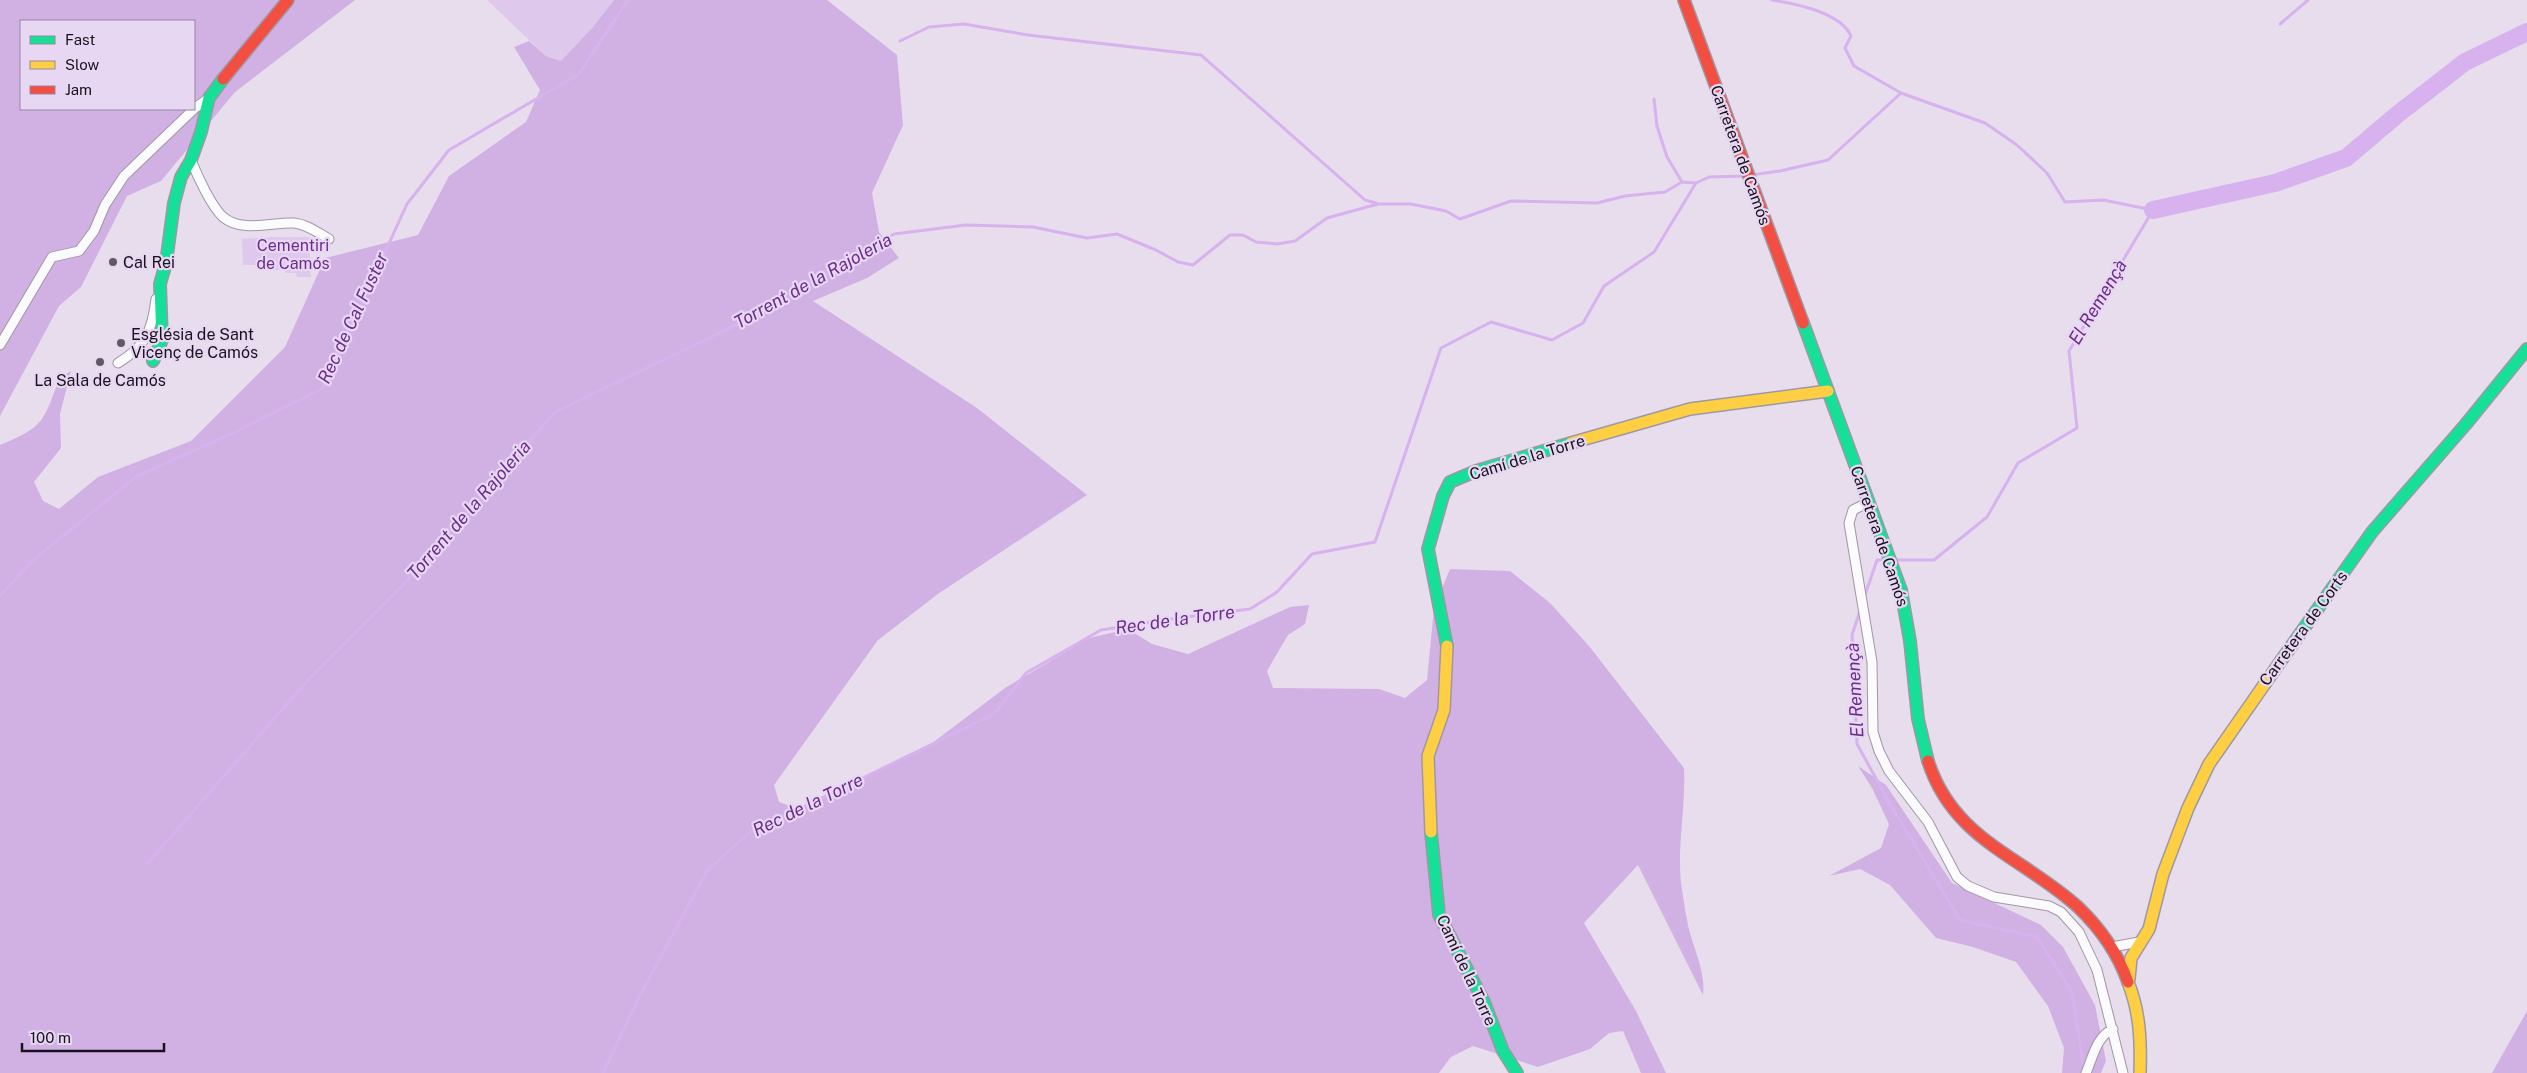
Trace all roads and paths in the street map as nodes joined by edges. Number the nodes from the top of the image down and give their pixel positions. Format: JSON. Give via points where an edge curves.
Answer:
{"nodes":[{"id":1,"x":288,"y":0,"type":"edge"},
{"id":2,"x":1684,"y":0,"type":"edge"},
{"id":3,"x":209,"y":98,"type":"junction"},
{"id":4,"x":195,"y":108,"type":"edge"},
{"id":5,"x":193,"y":110,"type":"edge"},
{"id":6,"x":191,"y":160,"type":"junction"},
{"id":7,"x":329,"y":239,"type":"dead end"},
{"id":8,"x":160,"y":284,"type":"junction"},
{"id":9,"x":0,"y":345,"type":"edge"},
{"id":10,"x":2527,"y":349,"type":"edge"},
{"id":11,"x":153,"y":361,"type":"dead end"},
{"id":12,"x":118,"y":363,"type":"dead end"},
{"id":13,"x":1828,"y":391,"type":"junction"},
{"id":14,"x":1869,"y":502,"type":"junction"},
{"id":15,"x":2139,"y":942,"type":"junction"},
{"id":16,"x":2115,"y":952,"type":"junction"},
{"id":17,"x":2134,"y":954,"type":"junction"},
{"id":18,"x":2129,"y":981,"type":"junction"},
{"id":19,"x":2113,"y":1029,"type":"junction"},
{"id":20,"x":2120,"y":1061,"type":"junction"},
{"id":21,"x":2141,"y":1069,"type":"edge"},
{"id":22,"x":1516,"y":1073,"type":"edge"},
{"id":23,"x":2086,"y":1073,"type":"edge"},
{"id":24,"x":2124,"y":1073,"type":"edge"}],
"edges":[{"from":1,"to":3,"type":"street"},
{"from":2,"to":13,"type":"street","name":"Carretera de Camós"},
{"from":3,"to":4,"type":"street"},
{"from":3,"to":6,"type":"street"},
{"from":5,"to":9,"type":"street","via":[[124,176],[105,205],[94,231],[79,251],[52,257]]},
{"from":6,"to":7,"type":"street","via":[[224,217],[245,226],[296,223]]},
{"from":6,"to":8,"type":"street","via":[[181,177],[174,203],[166,264]]},
{"from":8,"to":11,"type":"street","via":[[162,340]]},
{"from":8,"to":12,"type":"street","via":[[148,334],[141,347]]},
{"from":10,"to":15,"type":"street","name":"Carretera de Corts","via":[[2372,532],[2213,757],[2188,808],[2163,874],[2149,929]]},
{"from":13,"to":14,"type":"street","name":"Carretera de Camós"},
{"from":13,"to":22,"type":"street","name":"Camí de la Torre","via":[[1671,414],[1476,471],[1450,482],[1443,496],[1428,548],[1448,649],[1444,710],[1428,756],[1432,856],[1439,915]]},
{"from":14,"to":16,"type":"street","name":"Carretera de Camós","via":[[1895,574],[1909,626],[1921,738],[1943,794],[1978,836],[2066,897],[2090,920]]},
{"from":14,"to":19,"type":"street","via":[[1853,510],[1849,523],[1873,673],[1875,740],[1889,771],[1928,822],[1950,866],[1962,881],[1994,897],[2049,906],[2070,920],[2091,956]]},
{"from":15,"to":16,"type":"street"},
{"from":15,"to":17,"type":"street","name":"Carretera de Corts"},
{"from":16,"to":17,"type":"street"},
{"from":16,"to":18,"type":"street","name":"Carretera de Camós"},
{"from":17,"to":18,"type":"street","name":"Carretera de Corts"},
{"from":18,"to":21,"type":"street","name":"Carretera de Camós","via":[[2142,1033]]},
{"from":19,"to":20,"type":"street"},
{"from":19,"to":23,"type":"street","via":[[2104,1033],[2096,1046]]},
{"from":20,"to":21,"type":"street","via":[[2128,1067]]},
{"from":20,"to":24,"type":"street"}]}
